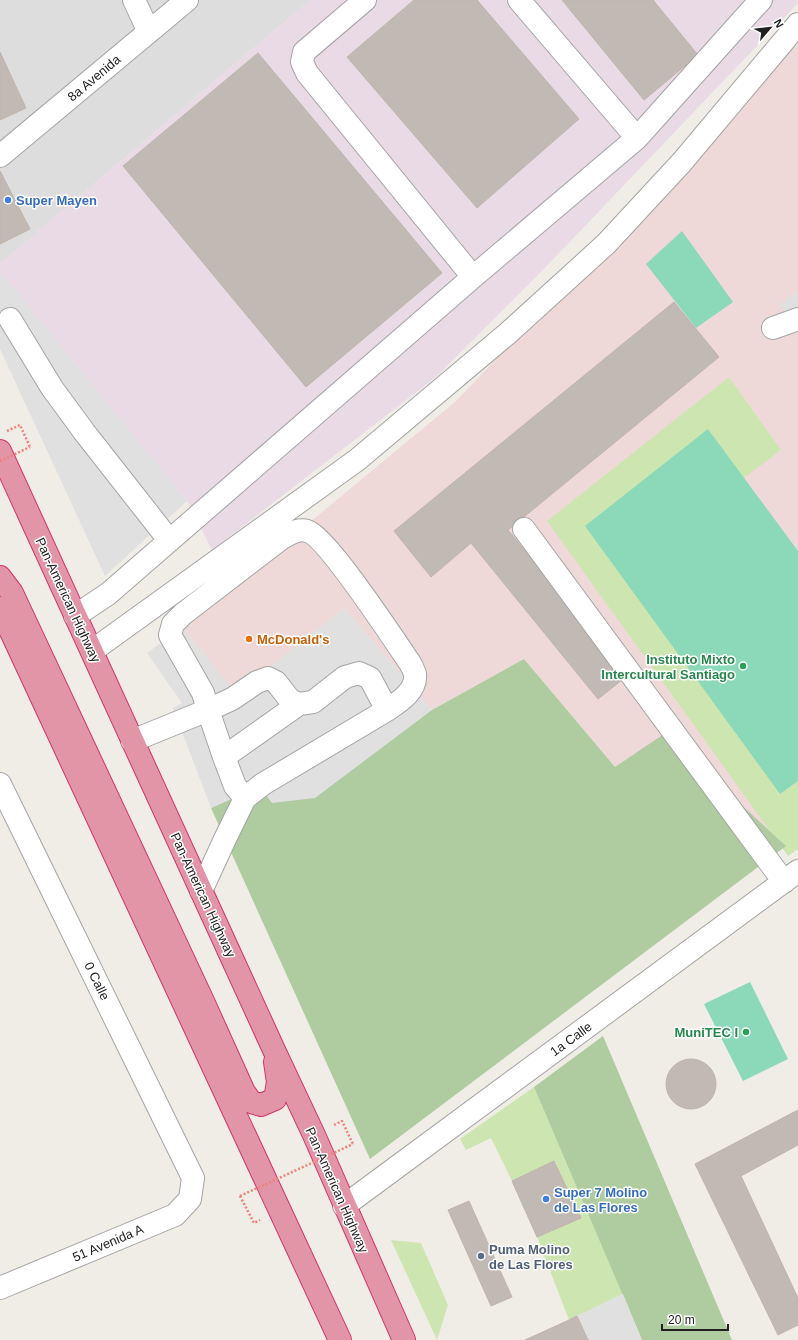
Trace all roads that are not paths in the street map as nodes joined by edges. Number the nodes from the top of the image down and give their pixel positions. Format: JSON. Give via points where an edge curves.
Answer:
{"nodes":[{"id":1,"x":134,"y":0,"type":"edge"},
{"id":2,"x":187,"y":0,"type":"edge"},
{"id":3,"x":365,"y":0,"type":"edge"},
{"id":4,"x":519,"y":0,"type":"edge"},
{"id":5,"x":761,"y":0,"type":"edge"},
{"id":6,"x":798,"y":24,"type":"edge"},
{"id":7,"x":149,"y":32,"type":"junction"},
{"id":8,"x":637,"y":138,"type":"junction"},
{"id":9,"x":0,"y":156,"type":"edge"},
{"id":10,"x":473,"y":278,"type":"junction"},
{"id":11,"x":10,"y":319,"type":"dead end"},
{"id":12,"x":798,"y":319,"type":"edge"},
{"id":13,"x":773,"y":328,"type":"dead end"},
{"id":14,"x":0,"y":451,"type":"edge"},
{"id":15,"x":524,"y":529,"type":"dead end"},
{"id":16,"x":169,"y":540,"type":"junction"},
{"id":17,"x":0,"y":577,"type":"edge"},
{"id":18,"x":0,"y":608,"type":"edge"},
{"id":19,"x":75,"y":616,"type":"junction"},
{"id":20,"x":92,"y":651,"type":"junction"},
{"id":21,"x":299,"y":704,"type":"junction"},
{"id":22,"x":208,"y":710,"type":"junction"},
{"id":23,"x":387,"y":710,"type":"junction"},
{"id":24,"x":132,"y":741,"type":"junction"},
{"id":25,"x":224,"y":757,"type":"junction"},
{"id":26,"x":0,"y":784,"type":"edge"},
{"id":27,"x":245,"y":798,"type":"junction"},
{"id":28,"x":791,"y":877,"type":"edge"},
{"id":29,"x":201,"y":891,"type":"junction"},
{"id":30,"x":274,"y":1050,"type":"junction"},
{"id":31,"x":193,"y":1178,"type":"joint"},
{"id":32,"x":344,"y":1206,"type":"junction"},
{"id":33,"x":0,"y":1288,"type":"edge"},
{"id":34,"x":340,"y":1340,"type":"edge"},
{"id":35,"x":404,"y":1340,"type":"edge"}],
"edges":[{"from":1,"to":7,"type":"street"},
{"from":2,"to":7,"type":"street","name":"8a Avenida"},
{"from":3,"to":10,"type":"street","via":[[304,52],[302,62],[307,72]]},
{"from":4,"to":8,"type":"street"},
{"from":5,"to":8,"type":"street"},
{"from":6,"to":20,"type":"street","via":[[682,162],[612,238],[507,334],[358,460]]},
{"from":7,"to":9,"type":"street","name":"8a Avenida"},
{"from":8,"to":10,"type":"street"},
{"from":10,"to":16,"type":"street"},
{"from":11,"to":16,"type":"street","via":[[52,388],[85,434]]},
{"from":12,"to":13,"type":"street"},
{"from":14,"to":19,"type":"highway","name":"Pan-American Highway"},
{"from":15,"to":28,"type":"street"},
{"from":16,"to":19,"type":"street","via":[[108,594]]},
{"from":17,"to":30,"type":"highway","via":[[12,593],[244,1092],[251,1102],[261,1105],[275,1098],[278,1082]]},
{"from":18,"to":34,"type":"highway"},
{"from":19,"to":20,"type":"highway","name":"Pan-American Highway"},
{"from":20,"to":24,"type":"highway","name":"Pan-American Highway"},
{"from":21,"to":22,"type":"street","via":[[290,700],[276,682],[268,678]]},
{"from":21,"to":23,"type":"street","via":[[313,702],[345,677],[359,673],[370,678]]},
{"from":21,"to":25,"type":"street"},
{"from":22,"to":23,"type":"street","via":[[203,693],[170,635],[173,624],[282,538],[298,530],[308,531],[319,539],[337,559],[410,663],[415,674],[414,685],[404,698]]},
{"from":22,"to":24,"type":"street"},
{"from":22,"to":25,"type":"street"},
{"from":23,"to":27,"type":"street","via":[[263,784]]},
{"from":24,"to":29,"type":"highway","name":"Pan-American Highway"},
{"from":25,"to":27,"type":"street","via":[[235,786]]},
{"from":26,"to":31,"type":"street","name":"0 Calle"},
{"from":27,"to":29,"type":"street"},
{"from":28,"to":32,"type":"street","name":"1a Calle"},
{"from":29,"to":30,"type":"highway","name":"Pan-American Highway"},
{"from":30,"to":32,"type":"highway","name":"Pan-American Highway"},
{"from":31,"to":33,"type":"street","name":"51 Avenida A","via":[[190,1199],[175,1215]]},
{"from":32,"to":35,"type":"highway","name":"Pan-American Highway"}]}
